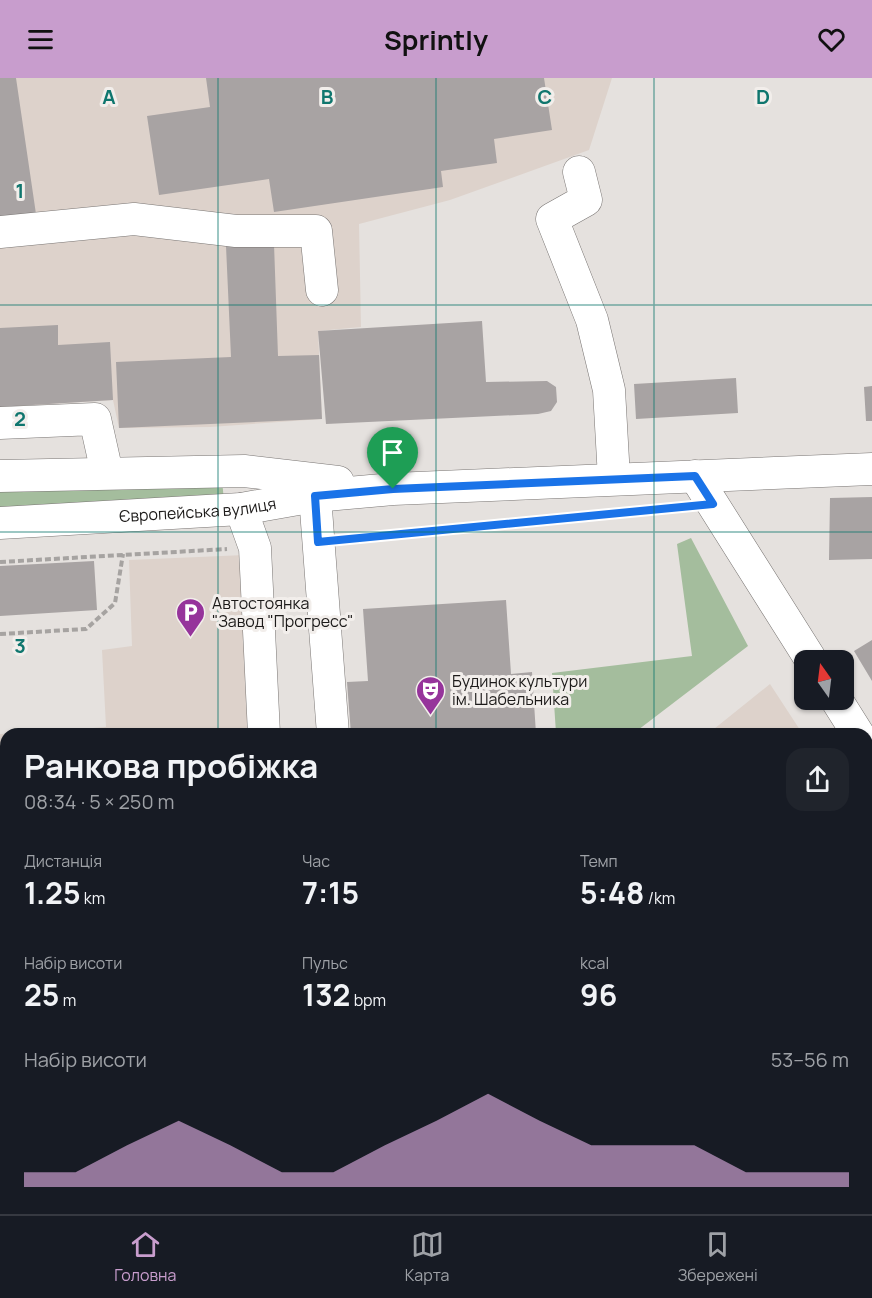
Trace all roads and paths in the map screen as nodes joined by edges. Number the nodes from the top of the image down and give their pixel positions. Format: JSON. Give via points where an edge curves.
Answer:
{"nodes":[{"id":1,"x":579,"y":172,"type":"dead end"},
{"id":2,"x":0,"y":232,"type":"edge"},
{"id":3,"x":322,"y":290,"type":"dead end"},
{"id":4,"x":0,"y":423,"type":"edge"},
{"id":5,"x":872,"y":470,"type":"edge"},
{"id":6,"x":106,"y":473,"type":"junction"},
{"id":7,"x":0,"y":476,"type":"edge"},
{"id":8,"x":695,"y":476,"type":"junction"},
{"id":9,"x":614,"y":478,"type":"junction"},
{"id":10,"x":393,"y":489,"type":"junction"},
{"id":11,"x":315,"y":496,"type":"junction"},
{"id":12,"x":713,"y":504,"type":"junction"},
{"id":13,"x":241,"y":509,"type":"junction"},
{"id":14,"x":0,"y":523,"type":"edge"},
{"id":15,"x":318,"y":542,"type":"junction"},
{"id":16,"x":230,"y":549,"type":"dead end"},
{"id":17,"x":123,"y":554,"type":"junction"},
{"id":18,"x":0,"y":562,"type":"edge"},
{"id":19,"x":0,"y":634,"type":"edge"},
{"id":20,"x":805,"y":650,"type":"edge"},
{"id":21,"x":843,"y":710,"type":"edge"},
{"id":22,"x":264,"y":728,"type":"edge"},
{"id":23,"x":333,"y":728,"type":"edge"},
{"id":24,"x":854,"y":728,"type":"edge"}],
"edges":[{"from":1,"to":9,"type":"street","via":[[586,200],[552,219],[592,320],[609,390]]},
{"from":2,"to":3,"type":"street","via":[[134,219],[236,231],[316,231]]},
{"from":4,"to":6,"type":"street","via":[[95,420]]},
{"from":5,"to":8,"type":"street","name":"Європейська вулиця"},
{"from":6,"to":7,"type":"street","name":"Європейська вулиця"},
{"from":6,"to":10,"type":"street","name":"Європейська вулиця","via":[[244,471]]},
{"from":8,"to":9,"type":"street","name":"Європейська вулиця"},
{"from":8,"to":12,"type":"street"},
{"from":9,"to":10,"type":"street","name":"Європейська вулиця"},
{"from":10,"to":11,"type":"street","name":"Європейська вулиця"},
{"from":11,"to":13,"type":"street","name":"Європейська вулиця"},
{"from":11,"to":15,"type":"street"},
{"from":12,"to":15,"type":"path"},
{"from":12,"to":20,"type":"street"},
{"from":13,"to":14,"type":"street","name":"Європейська вулиця"},
{"from":13,"to":22,"type":"street","via":[[255,548]]},
{"from":15,"to":23,"type":"street"},
{"from":16,"to":17,"type":"path"},
{"from":17,"to":18,"type":"path"},
{"from":17,"to":19,"type":"path","via":[[115,603],[86,629]]},
{"from":21,"to":24,"type":"street"}]}
